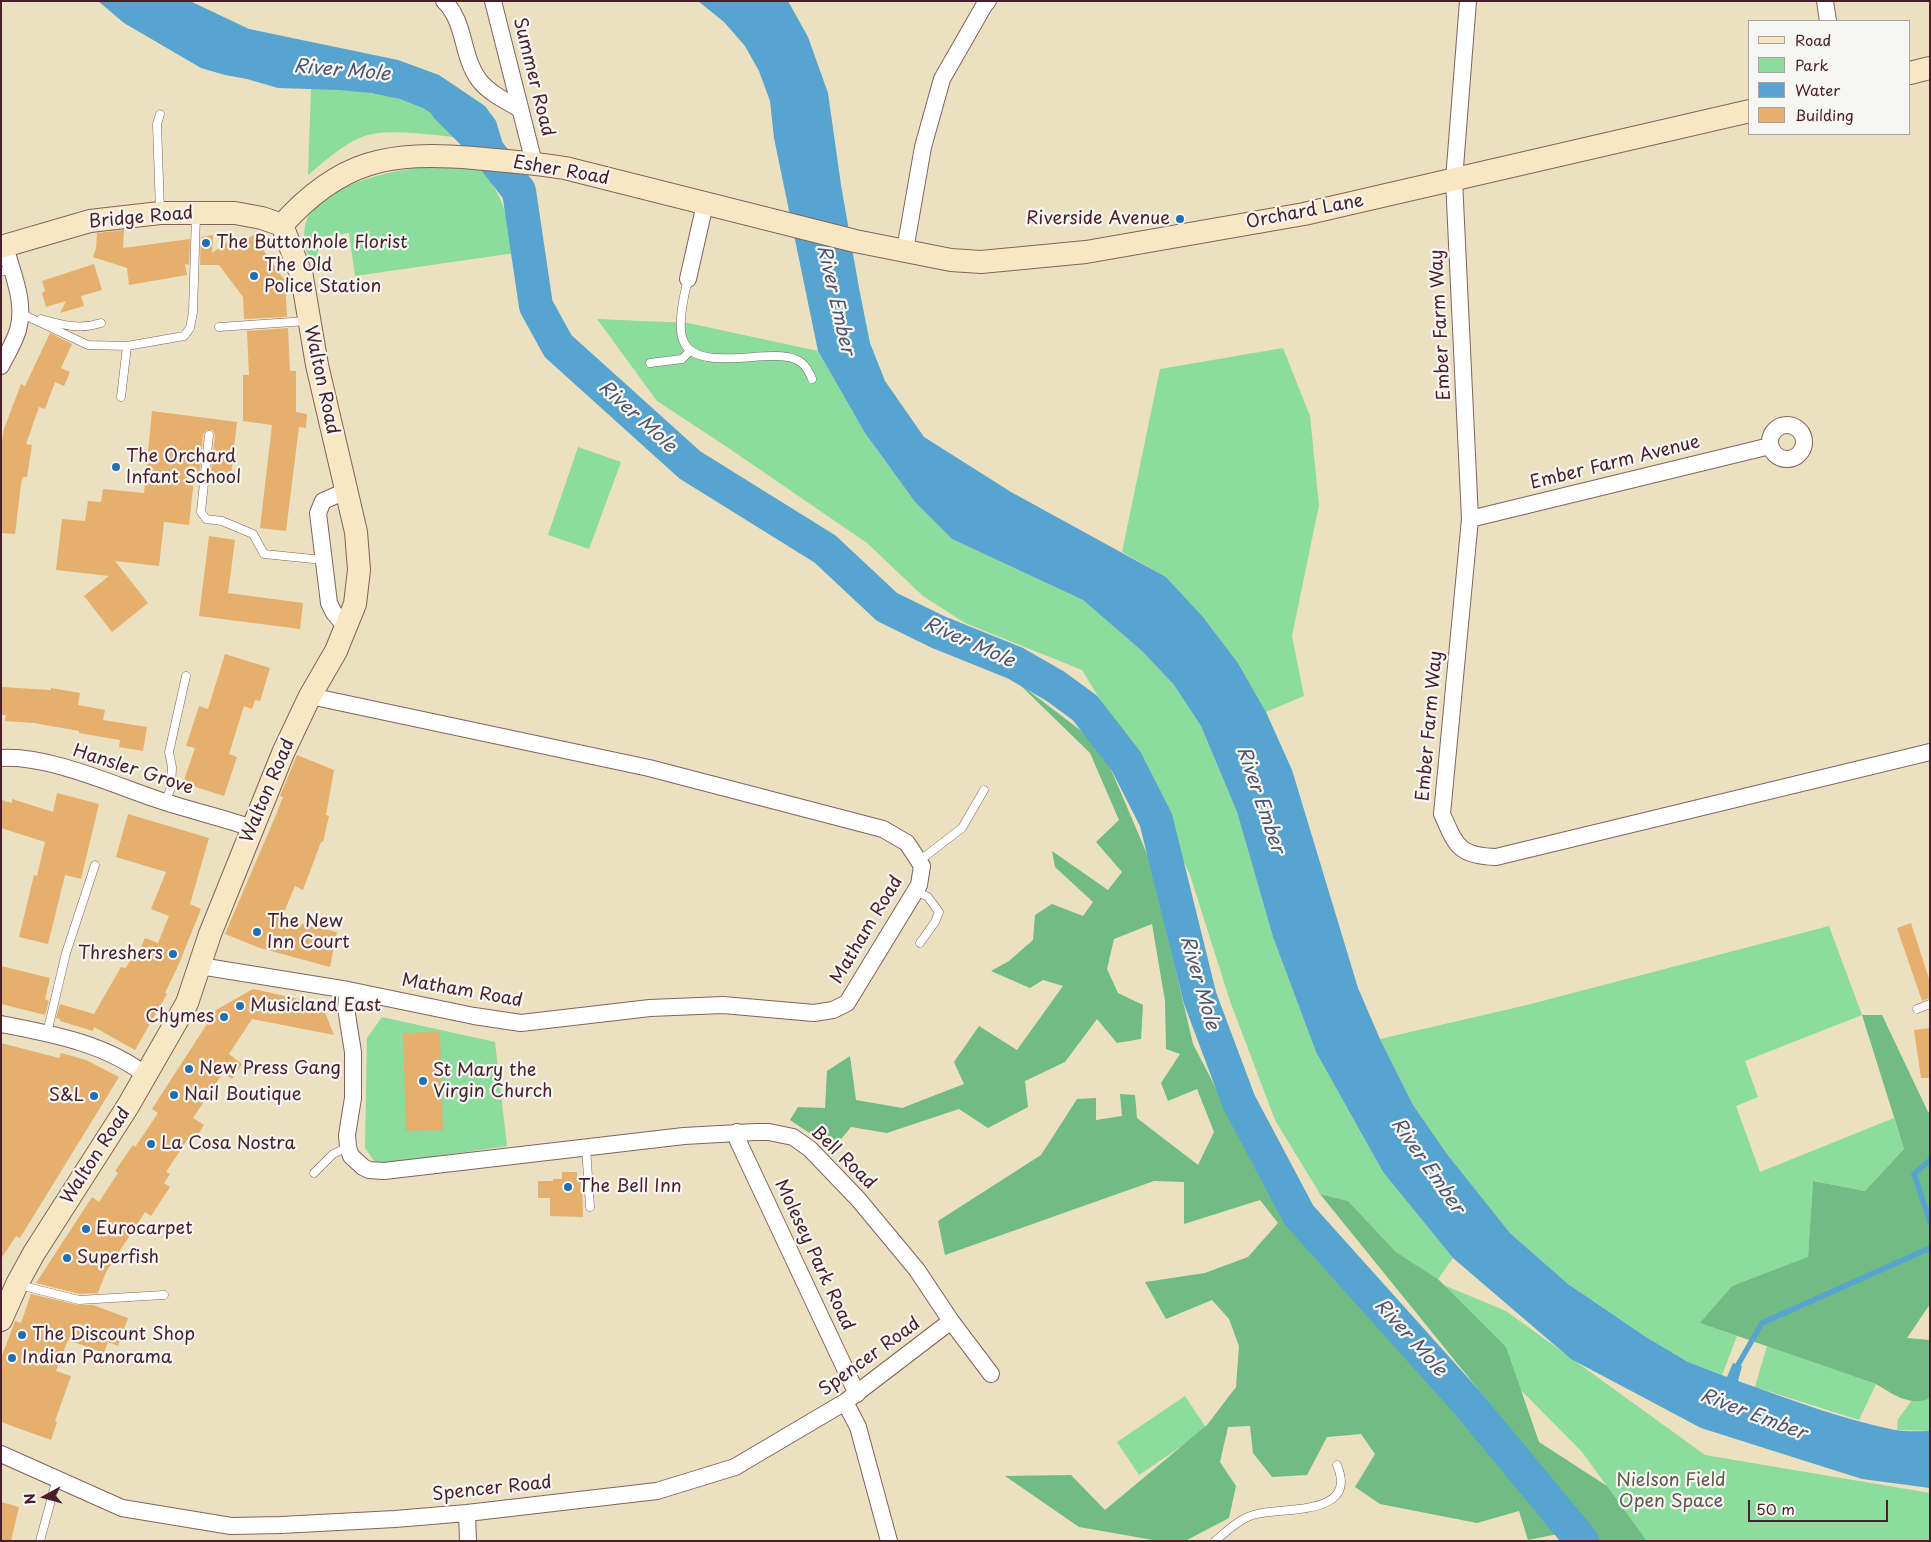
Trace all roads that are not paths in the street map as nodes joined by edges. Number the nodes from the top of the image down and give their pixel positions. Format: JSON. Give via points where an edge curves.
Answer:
{"nodes":[{"id":1,"x":444,"y":1,"type":"edge"},
{"id":2,"x":494,"y":1,"type":"edge"},
{"id":3,"x":988,"y":1,"type":"edge"},
{"id":4,"x":1468,"y":1,"type":"edge"},
{"id":5,"x":1824,"y":1,"type":"edge"},
{"id":6,"x":1828,"y":20,"type":"edge"},
{"id":7,"x":1930,"y":68,"type":"edge"},
{"id":8,"x":1911,"y":73,"type":"edge"},
{"id":9,"x":520,"y":109,"type":"junction"},
{"id":10,"x":1748,"y":111,"type":"edge"},
{"id":11,"x":160,"y":114,"type":"dead end"},
{"id":12,"x":525,"y":162,"type":"junction"},
{"id":13,"x":1454,"y":180,"type":"junction"},
{"id":14,"x":705,"y":204,"type":"junction"},
{"id":15,"x":160,"y":213,"type":"junction"},
{"id":16,"x":196,"y":213,"type":"junction"},
{"id":17,"x":282,"y":226,"type":"junction"},
{"id":18,"x":855,"y":241,"type":"joint"},
{"id":19,"x":3,"y":247,"type":"edge"},
{"id":20,"x":905,"y":250,"type":"junction"},
{"id":21,"x":6,"y":270,"type":"edge"},
{"id":22,"x":688,"y":279,"type":"joint"},
{"id":23,"x":20,"y":313,"type":"junction"},
{"id":24,"x":309,"y":321,"type":"junction"},
{"id":25,"x":101,"y":323,"type":"dead end"},
{"id":26,"x":219,"y":327,"type":"dead end"},
{"id":27,"x":127,"y":346,"type":"junction"},
{"id":28,"x":689,"y":352,"type":"junction"},
{"id":29,"x":650,"y":363,"type":"dead end"},
{"id":30,"x":1,"y":366,"type":"edge"},
{"id":31,"x":812,"y":378,"type":"dead end"},
{"id":32,"x":121,"y":397,"type":"dead end"},
{"id":33,"x":209,"y":435,"type":"dead end"},
{"id":34,"x":1770,"y":446,"type":"dead end"},
{"id":35,"x":346,"y":491,"type":"junction"},
{"id":36,"x":1470,"y":519,"type":"junction"},
{"id":37,"x":323,"y":560,"type":"junction"},
{"id":38,"x":346,"y":627,"type":"junction"},
{"id":39,"x":186,"y":676,"type":"dead end"},
{"id":40,"x":310,"y":696,"type":"junction"},
{"id":41,"x":1930,"y":752,"type":"edge"},
{"id":42,"x":1,"y":758,"type":"edge"},
{"id":43,"x":984,"y":790,"type":"dead end"},
{"id":44,"x":165,"y":802,"type":"junction"},
{"id":45,"x":252,"y":828,"type":"junction"},
{"id":46,"x":919,"y":861,"type":"junction"},
{"id":47,"x":95,"y":865,"type":"dead end"},
{"id":48,"x":916,"y":890,"type":"junction"},
{"id":49,"x":920,"y":943,"type":"dead end"},
{"id":50,"x":200,"y":966,"type":"junction"},
{"id":51,"x":348,"y":990,"type":"junction"},
{"id":52,"x":1930,"y":1004,"type":"edge"},
{"id":53,"x":1917,"y":1009,"type":"dead end"},
{"id":54,"x":1,"y":1024,"type":"edge"},
{"id":55,"x":47,"y":1033,"type":"junction"},
{"id":56,"x":147,"y":1076,"type":"junction"},
{"id":57,"x":737,"y":1132,"type":"junction"},
{"id":58,"x":348,"y":1147,"type":"junction"},
{"id":59,"x":586,"y":1147,"type":"junction"},
{"id":60,"x":314,"y":1173,"type":"dead end"},
{"id":61,"x":590,"y":1207,"type":"dead end"},
{"id":62,"x":17,"y":1284,"type":"junction"},
{"id":63,"x":164,"y":1295,"type":"dead end"},
{"id":64,"x":1,"y":1320,"type":"edge"},
{"id":65,"x":951,"y":1321,"type":"junction"},
{"id":66,"x":991,"y":1374,"type":"dead end"},
{"id":67,"x":851,"y":1398,"type":"junction"},
{"id":68,"x":1,"y":1454,"type":"edge"},
{"id":69,"x":1337,"y":1465,"type":"dead end"},
{"id":70,"x":57,"y":1478,"type":"junction"},
{"id":71,"x":467,"y":1513,"type":"junction"},
{"id":72,"x":40,"y":1541,"type":"edge"},
{"id":73,"x":468,"y":1541,"type":"edge"},
{"id":74,"x":889,"y":1541,"type":"edge"},
{"id":75,"x":1215,"y":1541,"type":"edge"}],
"edges":[{"from":1,"to":9,"type":"street","via":[[460,26],[470,63],[479,79],[492,93]]},
{"from":2,"to":9,"type":"street","name":"Summer Road"},
{"from":3,"to":20,"type":"street","via":[[942,79],[922,147]]},
{"from":4,"to":13,"type":"street","name":"Ember Farm Way"},
{"from":5,"to":6,"type":"street"},
{"from":7,"to":8,"type":"main road"},
{"from":9,"to":12,"type":"street","name":"Summer Road"},
{"from":10,"to":13,"type":"main road","name":"Orchard Lane"},
{"from":11,"to":15,"type":"lane","via":[[157,124]]},
{"from":12,"to":14,"type":"main road","name":"Esher Road","via":[[566,168]]},
{"from":12,"to":17,"type":"main road","name":"Esher Road","via":[[416,155],[388,158],[342,174],[300,205]]},
{"from":13,"to":20,"type":"main road","name":"Orchard Lane","via":[[1304,214],[1077,253],[981,262],[951,260]]},
{"from":13,"to":36,"type":"street","name":"Ember Farm Way"},
{"from":14,"to":18,"type":"main road","name":"Esher Road"},
{"from":14,"to":22,"type":"street"},
{"from":15,"to":16,"type":"main road","name":"Bridge Road"},
{"from":15,"to":19,"type":"main road","name":"Bridge Road","via":[[90,220]]},
{"from":16,"to":17,"type":"main road","name":"Bridge Road","via":[[235,213]]},
{"from":16,"to":27,"type":"lane","via":[[190,328],[184,336]]},
{"from":17,"to":24,"type":"main road","name":"Walton Road","via":[[302,277]]},
{"from":18,"to":20,"type":"main road","name":"Orchard Lane"},
{"from":19,"to":21,"type":"street"},
{"from":21,"to":23,"type":"street","via":[[19,296]]},
{"from":22,"to":28,"type":"lane","via":[[681,323],[682,339]]},
{"from":23,"to":25,"type":"lane","via":[[68,326]]},
{"from":23,"to":27,"type":"lane","via":[[88,345]]},
{"from":23,"to":30,"type":"street","via":[[18,330]]},
{"from":24,"to":26,"type":"lane"},
{"from":24,"to":35,"type":"main road","name":"Walton Road"},
{"from":27,"to":32,"type":"lane"},
{"from":28,"to":29,"type":"lane","via":[[682,359]]},
{"from":28,"to":31,"type":"lane","via":[[704,357],[795,359],[807,368]]},
{"from":33,"to":37,"type":"lane","via":[[201,512],[206,519],[222,521],[253,534],[264,554]]},
{"from":34,"to":36,"type":"street","name":"Ember Farm Avenue"},
{"from":35,"to":37,"type":"street","via":[[323,501],[318,513]]},
{"from":35,"to":38,"type":"main road","name":"Walton Road","via":[[356,532],[359,570],[355,604]]},
{"from":36,"to":41,"type":"street","name":"Ember Farm Way","via":[[1442,814],[1456,844],[1477,856],[1496,856]]},
{"from":37,"to":38,"type":"street","via":[[328,603]]},
{"from":38,"to":40,"type":"main road","name":"Walton Road"},
{"from":39,"to":44,"type":"lane","via":[[169,752],[171,788]]},
{"from":40,"to":45,"type":"main road","name":"Walton Road"},
{"from":40,"to":46,"type":"street","name":"Matham Road","via":[[649,768],[883,829],[907,843]]},
{"from":42,"to":44,"type":"street","name":"Hansler Grove","via":[[36,760]]},
{"from":43,"to":46,"type":"lane","via":[[962,828]]},
{"from":44,"to":45,"type":"street","name":"Hansler Grove"},
{"from":45,"to":50,"type":"main road","name":"Walton Road"},
{"from":46,"to":48,"type":"street","name":"Matham Road","via":[[922,866]]},
{"from":47,"to":55,"type":"lane","via":[[66,953]]},
{"from":48,"to":49,"type":"lane","via":[[928,897],[939,912]]},
{"from":48,"to":51,"type":"street","name":"Matham Road","via":[[847,1003],[833,1010],[814,1013],[723,1005],[650,1008],[520,1023]]},
{"from":50,"to":51,"type":"street","name":"Matham Road"},
{"from":50,"to":56,"type":"main road","name":"Walton Road","via":[[187,1003]]},
{"from":51,"to":58,"type":"street","via":[[346,1008],[353,1052],[353,1098]]},
{"from":52,"to":53,"type":"lane"},
{"from":54,"to":55,"type":"street"},
{"from":55,"to":56,"type":"street","via":[[106,1051]]},
{"from":56,"to":62,"type":"main road","name":"Walton Road"},
{"from":57,"to":59,"type":"street","name":"Bell Road"},
{"from":57,"to":65,"type":"street","name":"Bell Road","via":[[781,1134],[802,1142],[810,1149],[858,1199],[917,1270]]},
{"from":57,"to":67,"type":"street","name":"Molesey Park Road","via":[[738,1141]]},
{"from":58,"to":59,"type":"street","name":"Bell Road","via":[[357,1163],[376,1172]]},
{"from":58,"to":60,"type":"lane","via":[[333,1154]]},
{"from":59,"to":61,"type":"lane"},
{"from":62,"to":63,"type":"lane","via":[[79,1300]]},
{"from":62,"to":64,"type":"main road","name":"Walton Road"},
{"from":65,"to":66,"type":"street","name":"Bell Road"},
{"from":65,"to":67,"type":"street","name":"Spencer Road"},
{"from":67,"to":71,"type":"street","name":"Spencer Road","via":[[735,1467],[657,1491]]},
{"from":67,"to":74,"type":"street","name":"Molesey Park Road"},
{"from":68,"to":70,"type":"street","name":"Spencer Road"},
{"from":69,"to":75,"type":"lane","via":[[1342,1477],[1339,1492],[1329,1502],[1252,1515]]},
{"from":70,"to":71,"type":"street","name":"Spencer Road","via":[[122,1508],[231,1526]]},
{"from":70,"to":72,"type":"lane"},
{"from":71,"to":73,"type":"street"}]}
